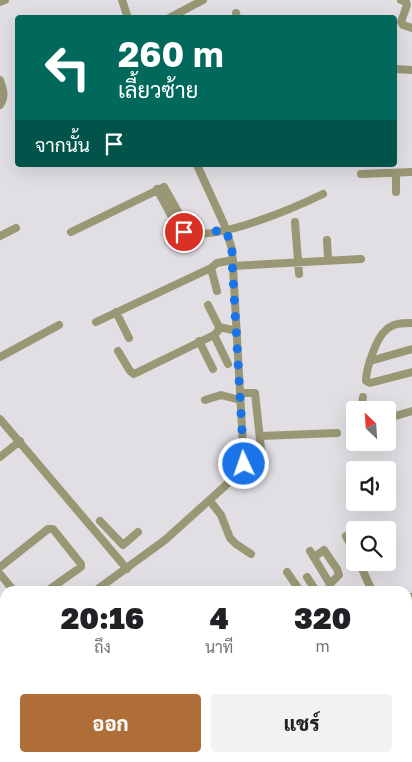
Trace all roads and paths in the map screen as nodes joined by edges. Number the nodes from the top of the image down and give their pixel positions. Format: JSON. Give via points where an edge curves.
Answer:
{"nodes":[{"id":1,"x":5,"y":0,"type":"edge"},
{"id":2,"x":122,"y":0,"type":"edge"},
{"id":3,"x":203,"y":0,"type":"edge"},
{"id":4,"x":401,"y":0,"type":"edge"},
{"id":5,"x":0,"y":2,"type":"edge"},
{"id":6,"x":127,"y":15,"type":"edge"},
{"id":7,"x":175,"y":15,"type":"edge"},
{"id":8,"x":412,"y":28,"type":"edge"},
{"id":9,"x":397,"y":69,"type":"edge"},
{"id":10,"x":412,"y":70,"type":"edge"},
{"id":11,"x":0,"y":80,"type":"edge"},
{"id":12,"x":0,"y":105,"type":"edge"},
{"id":13,"x":198,"y":167,"type":"edge"},
{"id":14,"x":412,"y":172,"type":"edge"},
{"id":15,"x":396,"y":173,"type":"junction"},
{"id":16,"x":362,"y":174,"type":"dead end"},
{"id":17,"x":396,"y":192,"type":"dead end"},
{"id":18,"x":323,"y":194,"type":"dead end"},
{"id":19,"x":295,"y":222,"type":"dead end"},
{"id":20,"x":16,"y":228,"type":"dead end"},
{"id":21,"x":226,"y":230,"type":"junction"},
{"id":22,"x":71,"y":232,"type":"dead end"},
{"id":23,"x":0,"y":236,"type":"edge"},
{"id":24,"x":327,"y":240,"type":"dead end"},
{"id":25,"x":361,"y":259,"type":"dead end"},
{"id":26,"x":328,"y":260,"type":"junction"},
{"id":27,"x":298,"y":261,"type":"junction"},
{"id":28,"x":233,"y":263,"type":"junction"},
{"id":29,"x":211,"y":268,"type":"junction"},
{"id":30,"x":298,"y":274,"type":"dead end"},
{"id":31,"x":217,"y":290,"type":"dead end"},
{"id":32,"x":208,"y":305,"type":"dead end"},
{"id":33,"x":116,"y":312,"type":"junction"},
{"id":34,"x":96,"y":322,"type":"dead end"},
{"id":35,"x":412,"y":323,"type":"edge"},
{"id":36,"x":59,"y":325,"type":"dead end"},
{"id":37,"x":219,"y":327,"type":"junction"},
{"id":38,"x":237,"y":331,"type":"junction"},
{"id":39,"x":214,"y":334,"type":"junction"},
{"id":40,"x":129,"y":338,"type":"dead end"},
{"id":41,"x":199,"y":341,"type":"junction"},
{"id":42,"x":412,"y":349,"type":"edge"},
{"id":43,"x":118,"y":351,"type":"dead end"},
{"id":44,"x":0,"y":358,"type":"edge"},
{"id":45,"x":370,"y":361,"type":"junction"},
{"id":46,"x":228,"y":364,"type":"dead end"},
{"id":47,"x":213,"y":369,"type":"dead end"},
{"id":48,"x":412,"y":372,"type":"edge"},
{"id":49,"x":240,"y":396,"type":"junction"},
{"id":50,"x":363,"y":397,"type":"dead end"},
{"id":51,"x":205,"y":400,"type":"dead end"},
{"id":52,"x":362,"y":401,"type":"edge"},
{"id":53,"x":412,"y":411,"type":"edge"},
{"id":54,"x":396,"y":416,"type":"edge"},
{"id":55,"x":0,"y":419,"type":"edge"},
{"id":56,"x":337,"y":433,"type":"dead end"},
{"id":57,"x":261,"y":436,"type":"junction"},
{"id":58,"x":20,"y":441,"type":"junction"},
{"id":59,"x":0,"y":457,"type":"edge"},
{"id":60,"x":262,"y":458,"type":"dead end"},
{"id":61,"x":210,"y":501,"type":"junction"},
{"id":62,"x":100,"y":521,"type":"dead end"},
{"id":63,"x":138,"y":532,"type":"dead end"},
{"id":64,"x":123,"y":545,"type":"junction"},
{"id":65,"x":114,"y":554,"type":"junction"},
{"id":66,"x":251,"y":554,"type":"dead end"},
{"id":67,"x":0,"y":567,"type":"edge"},
{"id":68,"x":127,"y":569,"type":"junction"},
{"id":69,"x":363,"y":571,"type":"edge"},
{"id":70,"x":288,"y":572,"type":"dead end"},
{"id":71,"x":0,"y":574,"type":"edge"},
{"id":72,"x":307,"y":576,"type":"dead end"},
{"id":73,"x":10,"y":586,"type":"edge"},
{"id":74,"x":54,"y":586,"type":"edge"},
{"id":75,"x":102,"y":586,"type":"edge"},
{"id":76,"x":297,"y":586,"type":"edge"},
{"id":77,"x":313,"y":586,"type":"edge"},
{"id":78,"x":328,"y":586,"type":"edge"},
{"id":79,"x":331,"y":586,"type":"edge"},
{"id":80,"x":370,"y":586,"type":"edge"}],
"edges":[{"from":1,"to":5,"type":"street"},
{"from":2,"to":6,"type":"street"},
{"from":3,"to":7,"type":"street"},
{"from":4,"to":8,"type":"street","via":[[407,5],[401,22]]},
{"from":9,"to":10,"type":"street"},
{"from":11,"to":12,"type":"street","via":[[4,92]]},
{"from":13,"to":21,"type":"street"},
{"from":14,"to":15,"type":"street"},
{"from":15,"to":16,"type":"street"},
{"from":15,"to":17,"type":"street"},
{"from":18,"to":21,"type":"street","via":[[287,211]]},
{"from":19,"to":27,"type":"street"},
{"from":20,"to":23,"type":"street"},
{"from":21,"to":22,"type":"street","via":[[190,233],[179,230],[157,189]]},
{"from":21,"to":28,"type":"street"},
{"from":24,"to":26,"type":"street"},
{"from":25,"to":26,"type":"street"},
{"from":26,"to":27,"type":"street"},
{"from":27,"to":28,"type":"street"},
{"from":27,"to":30,"type":"street"},
{"from":28,"to":29,"type":"street","via":[[217,263]]},
{"from":28,"to":38,"type":"street"},
{"from":29,"to":31,"type":"street"},
{"from":29,"to":33,"type":"street"},
{"from":32,"to":37,"type":"street"},
{"from":33,"to":34,"type":"street"},
{"from":33,"to":40,"type":"street"},
{"from":35,"to":45,"type":"street","via":[[387,329]]},
{"from":36,"to":44,"type":"street"},
{"from":37,"to":38,"type":"street"},
{"from":37,"to":39,"type":"street"},
{"from":38,"to":49,"type":"street"},
{"from":39,"to":41,"type":"street"},
{"from":39,"to":46,"type":"street"},
{"from":41,"to":43,"type":"street","via":[[134,374]]},
{"from":41,"to":47,"type":"street"},
{"from":42,"to":45,"type":"street"},
{"from":45,"to":48,"type":"street","via":[[366,381],[370,384]]},
{"from":49,"to":51,"type":"street","via":[[221,395]]},
{"from":49,"to":57,"type":"street","via":[[255,393]]},
{"from":49,"to":61,"type":"street","via":[[244,464]]},
{"from":50,"to":52,"type":"street"},
{"from":53,"to":54,"type":"street"},
{"from":55,"to":58,"type":"street"},
{"from":56,"to":57,"type":"street"},
{"from":57,"to":60,"type":"street"},
{"from":58,"to":59,"type":"street"},
{"from":58,"to":65,"type":"street"},
{"from":61,"to":66,"type":"street","via":[[221,515],[230,538]]},
{"from":61,"to":68,"type":"street"},
{"from":62,"to":64,"type":"street"},
{"from":63,"to":64,"type":"street"},
{"from":64,"to":65,"type":"street"},
{"from":65,"to":68,"type":"street"},
{"from":67,"to":74,"type":"street","via":[[48,529],[53,529],[81,564]]},
{"from":68,"to":75,"type":"street"},
{"from":69,"to":80,"type":"street"},
{"from":70,"to":76,"type":"street"},
{"from":71,"to":73,"type":"street"},
{"from":72,"to":77,"type":"street"},
{"from":78,"to":79,"type":"street","via":[[312,554],[326,551],[337,569],[339,576]]}]}
